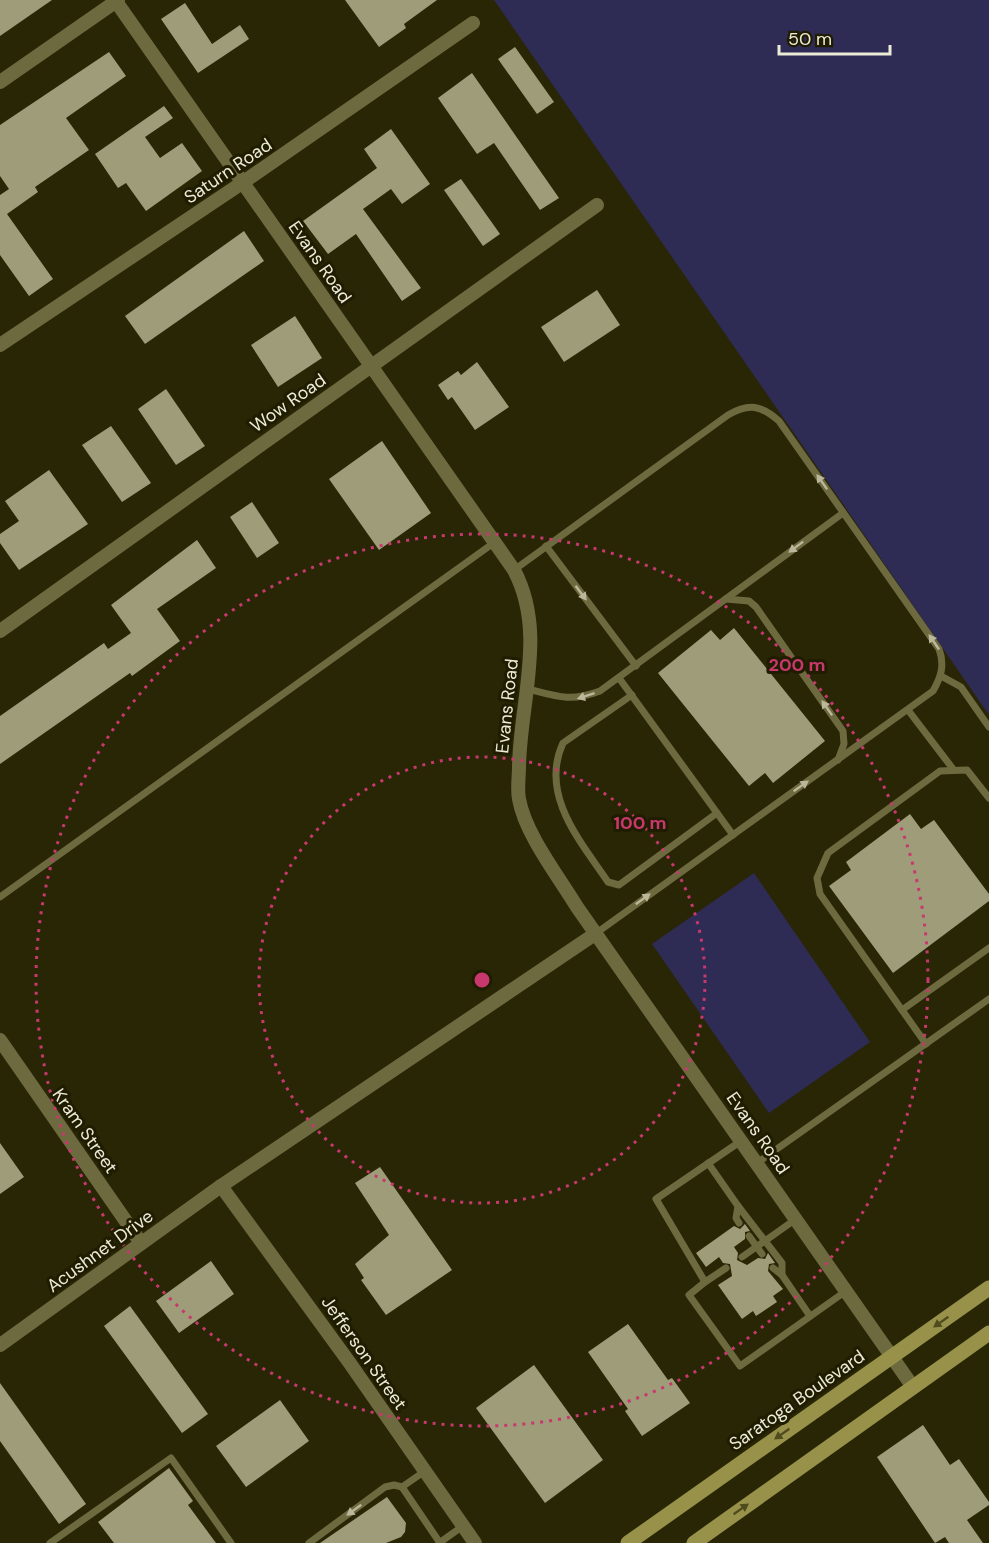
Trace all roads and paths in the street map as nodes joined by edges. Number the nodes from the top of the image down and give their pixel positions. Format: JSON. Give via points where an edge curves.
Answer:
{"nodes":[{"id":1,"x":116,"y":1,"type":"edge"},
{"id":2,"x":473,"y":23,"type":"dead end"},
{"id":3,"x":0,"y":82,"type":"edge"},
{"id":4,"x":242,"y":183,"type":"junction"},
{"id":5,"x":597,"y":205,"type":"dead end"},
{"id":6,"x":0,"y":345,"type":"edge"},
{"id":7,"x":371,"y":366,"type":"junction"},
{"id":8,"x":843,"y":513,"type":"junction"},
{"id":9,"x":495,"y":542,"type":"junction"},
{"id":10,"x":546,"y":546,"type":"junction"},
{"id":11,"x":514,"y":570,"type":"junction"},
{"id":12,"x":726,"y":599,"type":"junction"},
{"id":13,"x":0,"y":631,"type":"edge"},
{"id":14,"x":636,"y":666,"type":"junction"},
{"id":15,"x":941,"y":676,"type":"junction"},
{"id":16,"x":619,"y":678,"type":"junction"},
{"id":17,"x":528,"y":689,"type":"junction"},
{"id":18,"x":632,"y":695,"type":"junction"},
{"id":19,"x":908,"y":710,"type":"junction"},
{"id":20,"x":989,"y":727,"type":"edge"},
{"id":21,"x":838,"y":760,"type":"junction"},
{"id":22,"x":953,"y":769,"type":"junction"},
{"id":23,"x":989,"y":798,"type":"edge"},
{"id":24,"x":717,"y":813,"type":"junction"},
{"id":25,"x":733,"y":835,"type":"junction"},
{"id":26,"x":0,"y":897,"type":"edge"},
{"id":27,"x":596,"y":934,"type":"junction"},
{"id":28,"x":989,"y":948,"type":"edge"},
{"id":29,"x":989,"y":999,"type":"edge"},
{"id":30,"x":902,"y":1010,"type":"junction"},
{"id":31,"x":0,"y":1040,"type":"edge"},
{"id":32,"x":926,"y":1044,"type":"junction"},
{"id":33,"x":741,"y":1141,"type":"junction"},
{"id":34,"x":708,"y":1163,"type":"junction"},
{"id":35,"x":757,"y":1163,"type":"junction"},
{"id":36,"x":221,"y":1186,"type":"junction"},
{"id":37,"x":738,"y":1206,"type":"junction"},
{"id":38,"x":796,"y":1219,"type":"junction"},
{"id":39,"x":739,"y":1223,"type":"dead end"},
{"id":40,"x":749,"y":1236,"type":"dead end"},
{"id":41,"x":765,"y":1241,"type":"junction"},
{"id":42,"x":141,"y":1243,"type":"junction"},
{"id":43,"x":757,"y":1246,"type":"junction"},
{"id":44,"x":762,"y":1254,"type":"dead end"},
{"id":45,"x":741,"y":1257,"type":"dead end"},
{"id":46,"x":726,"y":1268,"type":"dead end"},
{"id":47,"x":773,"y":1268,"type":"dead end"},
{"id":48,"x":782,"y":1275,"type":"junction"},
{"id":49,"x":705,"y":1282,"type":"junction"},
{"id":50,"x":989,"y":1288,"type":"edge"},
{"id":51,"x":846,"y":1291,"type":"junction"},
{"id":52,"x":810,"y":1316,"type":"junction"},
{"id":53,"x":989,"y":1334,"type":"edge"},
{"id":54,"x":0,"y":1345,"type":"edge"},
{"id":55,"x":892,"y":1357,"type":"junction"},
{"id":56,"x":913,"y":1387,"type":"junction"},
{"id":57,"x":425,"y":1471,"type":"junction"},
{"id":58,"x":402,"y":1487,"type":"junction"},
{"id":59,"x":463,"y":1526,"type":"junction"},
{"id":60,"x":50,"y":1543,"type":"edge"},
{"id":61,"x":231,"y":1543,"type":"edge"},
{"id":62,"x":309,"y":1543,"type":"edge"},
{"id":63,"x":440,"y":1543,"type":"edge"},
{"id":64,"x":476,"y":1543,"type":"edge"},
{"id":65,"x":628,"y":1543,"type":"edge"},
{"id":66,"x":694,"y":1543,"type":"edge"}],
"edges":[{"from":1,"to":3,"type":"street"},
{"from":1,"to":4,"type":"street","name":"Evans Road"},
{"from":2,"to":4,"type":"street","name":"Saturn Road"},
{"from":4,"to":6,"type":"street","name":"Saturn Road"},
{"from":4,"to":7,"type":"street","name":"Evans Road"},
{"from":5,"to":7,"type":"street","name":"Wow Road"},
{"from":7,"to":9,"type":"street","name":"Evans Road"},
{"from":7,"to":13,"type":"street","name":"Wow Road"},
{"from":8,"to":10,"type":"lane","one_way":true,"via":[[779,422],[757,406],[744,406]]},
{"from":8,"to":12,"type":"lane","one_way":true},
{"from":15,"to":8,"type":"lane","one_way":true,"via":[[943,659],[939,649]]},
{"from":9,"to":11,"type":"street","name":"Evans Road"},
{"from":9,"to":26,"type":"lane"},
{"from":10,"to":11,"type":"lane"},
{"from":10,"to":14,"type":"lane","one_way":true},
{"from":11,"to":17,"type":"street","name":"Evans Road","via":[[529,624]]},
{"from":12,"to":14,"type":"lane"},
{"from":21,"to":12,"type":"lane","one_way":true,"via":[[844,744],[843,731],[756,607],[749,601]]},
{"from":14,"to":16,"type":"lane"},
{"from":15,"to":19,"type":"lane","via":[[933,691]]},
{"from":15,"to":20,"type":"lane","via":[[961,687]]},
{"from":16,"to":17,"type":"lane","one_way":true,"via":[[579,699]]},
{"from":16,"to":18,"type":"lane"},
{"from":17,"to":27,"type":"street","name":"Evans Road","via":[[519,749],[519,798],[527,824]]},
{"from":18,"to":24,"type":"lane"},
{"from":18,"to":24,"type":"lane","via":[[563,743],[558,753],[556,776],[566,819],[608,882],[619,885]]},
{"from":19,"to":21,"type":"lane"},
{"from":19,"to":22,"type":"lane"},
{"from":25,"to":21,"type":"lane","one_way":true},
{"from":22,"to":23,"type":"lane","via":[[967,770]]},
{"from":22,"to":30,"type":"lane","via":[[940,771],[828,853],[817,878],[820,894]]},
{"from":24,"to":25,"type":"lane"},
{"from":27,"to":25,"type":"lane","one_way":true},
{"from":27,"to":33,"type":"street","name":"Evans Road"},
{"from":27,"to":36,"type":"street","name":"Acushnet Drive"},
{"from":28,"to":30,"type":"lane"},
{"from":29,"to":32,"type":"lane"},
{"from":30,"to":32,"type":"lane"},
{"from":31,"to":42,"type":"street","name":"Kram Street"},
{"from":32,"to":35,"type":"lane"},
{"from":33,"to":34,"type":"lane"},
{"from":33,"to":35,"type":"street","name":"Evans Road"},
{"from":34,"to":37,"type":"lane"},
{"from":34,"to":49,"type":"lane","via":[[656,1199]]},
{"from":35,"to":38,"type":"street","name":"Evans Road"},
{"from":36,"to":42,"type":"street","name":"Acushnet Drive"},
{"from":36,"to":57,"type":"street","name":"Jefferson Street"},
{"from":37,"to":39,"type":"lane"},
{"from":37,"to":41,"type":"lane"},
{"from":38,"to":41,"type":"lane"},
{"from":38,"to":51,"type":"street","name":"Evans Road"},
{"from":40,"to":43,"type":"lane"},
{"from":41,"to":43,"type":"lane"},
{"from":41,"to":48,"type":"lane","via":[[782,1263]]},
{"from":42,"to":54,"type":"street","name":"Acushnet Drive"},
{"from":43,"to":44,"type":"lane"},
{"from":43,"to":45,"type":"lane"},
{"from":46,"to":49,"type":"lane"},
{"from":47,"to":48,"type":"lane"},
{"from":48,"to":52,"type":"lane"},
{"from":49,"to":52,"type":"lane","via":[[688,1295],[740,1366]]},
{"from":50,"to":55,"type":"main road","name":"Saratoga Boulevard","one_way":true},
{"from":51,"to":52,"type":"lane"},
{"from":51,"to":55,"type":"street","name":"Evans Road"},
{"from":53,"to":56,"type":"main road"},
{"from":55,"to":56,"type":"street","name":"Evans Road"},
{"from":55,"to":65,"type":"main road","name":"Saratoga Boulevard","one_way":true},
{"from":66,"to":56,"type":"main road","one_way":true},
{"from":57,"to":58,"type":"lane"},
{"from":57,"to":59,"type":"street","name":"Jefferson Street"},
{"from":58,"to":62,"type":"lane","one_way":true,"via":[[386,1487]]},
{"from":58,"to":63,"type":"lane"},
{"from":59,"to":63,"type":"lane"},
{"from":59,"to":64,"type":"street","name":"Jefferson Street"},
{"from":60,"to":61,"type":"lane","via":[[171,1458]]}]}
